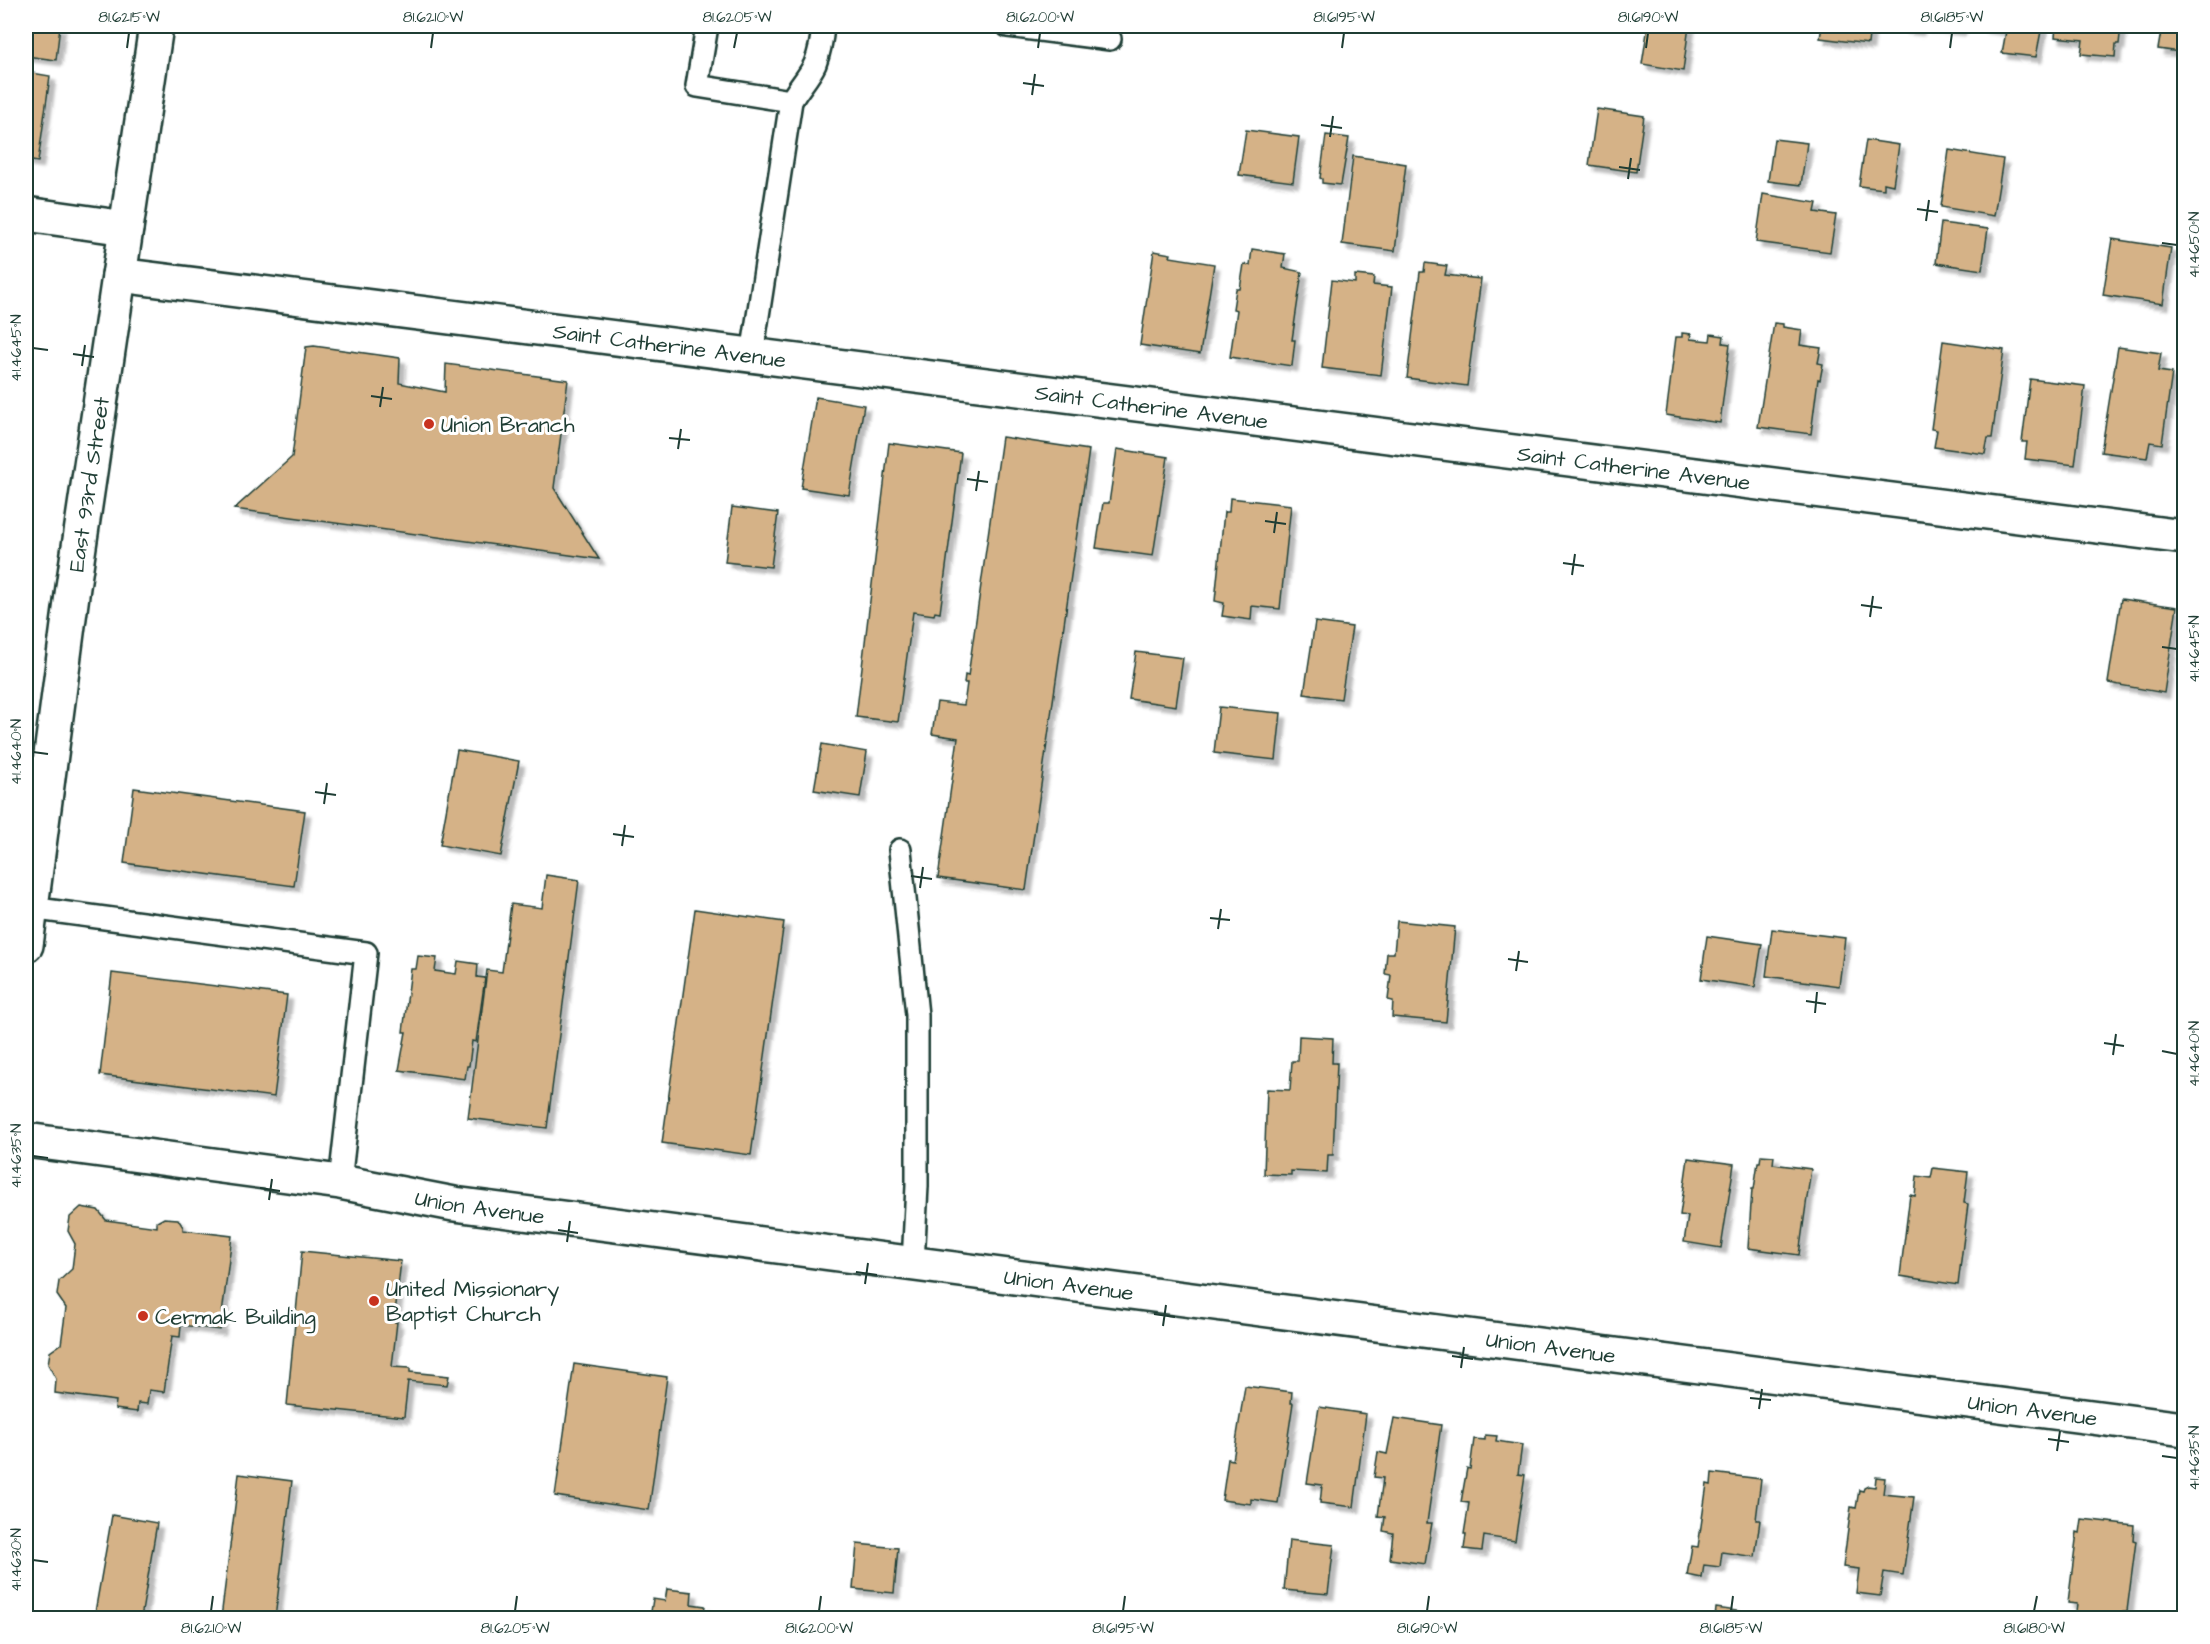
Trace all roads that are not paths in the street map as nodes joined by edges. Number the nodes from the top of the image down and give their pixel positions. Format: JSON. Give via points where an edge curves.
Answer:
{"nodes":[{"id":1,"x":156,"y":26,"type":"edge"},
{"id":2,"x":707,"y":26,"type":"edge"},
{"id":3,"x":823,"y":26,"type":"edge"},
{"id":4,"x":1008,"y":26,"type":"edge"},
{"id":5,"x":1110,"y":39,"type":"dead end"},
{"id":6,"x":791,"y":101,"type":"junction"},
{"id":7,"x":26,"y":214,"type":"edge"},
{"id":8,"x":126,"y":228,"type":"junction"},
{"id":9,"x":119,"y":274,"type":"junction"},
{"id":10,"x":752,"y":356,"type":"junction"},
{"id":11,"x":2184,"y":537,"type":"edge"},
{"id":12,"x":36,"y":781,"type":"edge"},
{"id":13,"x":900,"y":850,"type":"dead end"},
{"id":14,"x":30,"y":908,"type":"junction"},
{"id":15,"x":26,"y":945,"type":"edge"},
{"id":16,"x":26,"y":1140,"type":"edge"},
{"id":17,"x":340,"y":1182,"type":"junction"},
{"id":18,"x":913,"y":1263,"type":"junction"},
{"id":19,"x":2184,"y":1429,"type":"edge"}],
"edges":[{"from":1,"to":8,"type":"main road","name":"East 93rd Street"},
{"from":2,"to":6,"type":"lane","via":[[697,86]]},
{"from":3,"to":6,"type":"lane","via":[[814,65]]},
{"from":4,"to":5,"type":"lane"},
{"from":6,"to":10,"type":"lane"},
{"from":7,"to":8,"type":"main road"},
{"from":8,"to":9,"type":"main road","name":"East 93rd Street"},
{"from":9,"to":10,"type":"main road","name":"Saint Catherine Avenue"},
{"from":9,"to":12,"type":"main road","name":"East 93rd Street"},
{"from":10,"to":11,"type":"main road","name":"Saint Catherine Avenue"},
{"from":12,"to":14,"type":"main road","name":"East 93rd Street"},
{"from":13,"to":18,"type":"lane","via":[[917,1015]]},
{"from":14,"to":15,"type":"main road","name":"East 93rd Street"},
{"from":14,"to":17,"type":"lane","via":[[366,953]]},
{"from":16,"to":17,"type":"main road","name":"Union Avenue"},
{"from":17,"to":18,"type":"main road","name":"Union Avenue","via":[[454,1204]]},
{"from":18,"to":19,"type":"main road","name":"Union Avenue"}]}
